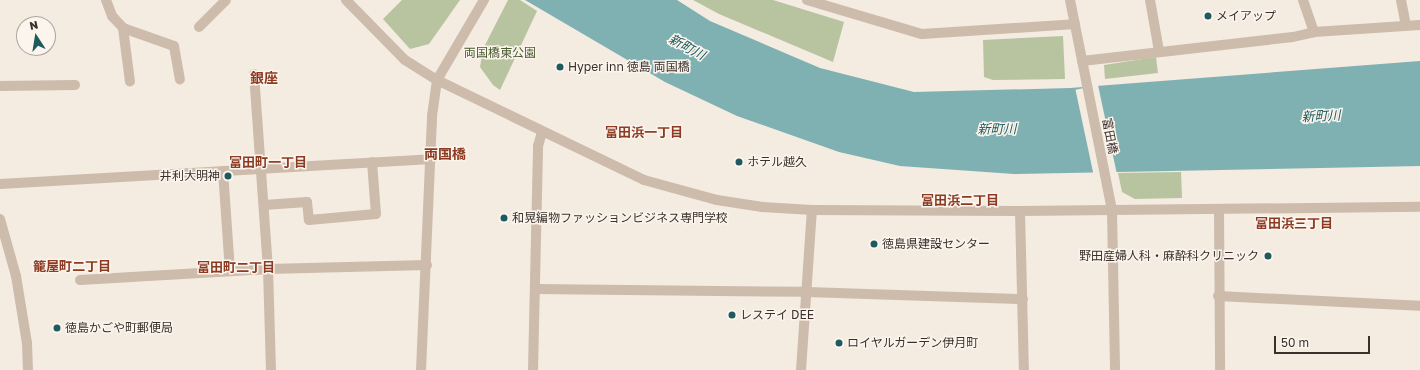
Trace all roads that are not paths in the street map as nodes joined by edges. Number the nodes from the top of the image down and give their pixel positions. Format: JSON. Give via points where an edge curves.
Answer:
{"nodes":[{"id":1,"x":106,"y":0,"type":"edge"},
{"id":2,"x":226,"y":0,"type":"edge"},
{"id":3,"x":346,"y":0,"type":"edge"},
{"id":4,"x":484,"y":0,"type":"edge"},
{"id":5,"x":807,"y":0,"type":"edge"},
{"id":6,"x":841,"y":0,"type":"edge"},
{"id":7,"x":1070,"y":0,"type":"edge"},
{"id":8,"x":1150,"y":0,"type":"edge"},
{"id":9,"x":1304,"y":0,"type":"edge"},
{"id":10,"x":1401,"y":0,"type":"edge"},
{"id":11,"x":842,"y":11,"type":"junction"},
{"id":12,"x":1074,"y":24,"type":"junction"},
{"id":13,"x":1420,"y":25,"type":"edge"},
{"id":14,"x":1406,"y":26,"type":"junction"},
{"id":15,"x":199,"y":27,"type":"dead end"},
{"id":16,"x":123,"y":28,"type":"junction"},
{"id":17,"x":1314,"y":32,"type":"junction"},
{"id":18,"x":1159,"y":51,"type":"junction"},
{"id":19,"x":1082,"y":61,"type":"junction"},
{"id":20,"x":254,"y":74,"type":"dead end"},
{"id":21,"x":180,"y":79,"type":"dead end"},
{"id":22,"x":437,"y":80,"type":"junction"},
{"id":23,"x":130,"y":82,"type":"dead end"},
{"id":24,"x":75,"y":85,"type":"dead end"},
{"id":25,"x":0,"y":86,"type":"edge"},
{"id":26,"x":542,"y":132,"type":"junction"},
{"id":27,"x":431,"y":159,"type":"junction"},
{"id":28,"x":372,"y":162,"type":"junction"},
{"id":29,"x":261,"y":169,"type":"junction"},
{"id":30,"x":223,"y":171,"type":"junction"},
{"id":31,"x":0,"y":184,"type":"edge"},
{"id":32,"x":264,"y":204,"type":"junction"},
{"id":33,"x":1420,"y":207,"type":"edge"},
{"id":34,"x":812,"y":210,"type":"junction"},
{"id":35,"x":1219,"y":210,"type":"junction"},
{"id":36,"x":1020,"y":211,"type":"junction"},
{"id":37,"x":1112,"y":211,"type":"junction"},
{"id":38,"x":0,"y":219,"type":"edge"},
{"id":39,"x":427,"y":265,"type":"junction"},
{"id":40,"x":268,"y":269,"type":"junction"},
{"id":41,"x":230,"y":271,"type":"junction"},
{"id":42,"x":80,"y":280,"type":"dead end"},
{"id":43,"x":535,"y":289,"type":"junction"},
{"id":44,"x":807,"y":292,"type":"junction"},
{"id":45,"x":1218,"y":296,"type":"junction"},
{"id":46,"x":1023,"y":299,"type":"junction"},
{"id":47,"x":1420,"y":306,"type":"edge"},
{"id":48,"x":28,"y":370,"type":"edge"},
{"id":49,"x":271,"y":370,"type":"edge"},
{"id":50,"x":421,"y":370,"type":"edge"},
{"id":51,"x":533,"y":370,"type":"edge"},
{"id":52,"x":801,"y":370,"type":"edge"},
{"id":53,"x":1024,"y":370,"type":"edge"},
{"id":54,"x":1115,"y":370,"type":"edge"},
{"id":55,"x":1220,"y":370,"type":"edge"}],
"edges":[{"from":1,"to":16,"type":"street","via":[[112,16]]},
{"from":2,"to":15,"type":"street"},
{"from":3,"to":22,"type":"street","via":[[405,60]]},
{"from":4,"to":22,"type":"street"},
{"from":5,"to":11,"type":"street"},
{"from":6,"to":11,"type":"street"},
{"from":7,"to":12,"type":"street","name":"富田橋"},
{"from":8,"to":18,"type":"street"},
{"from":9,"to":17,"type":"street"},
{"from":10,"to":14,"type":"street"},
{"from":11,"to":12,"type":"street","via":[[922,34]]},
{"from":12,"to":19,"type":"street","name":"富田橋"},
{"from":13,"to":14,"type":"street"},
{"from":14,"to":17,"type":"street"},
{"from":16,"to":21,"type":"street","via":[[174,46]]},
{"from":16,"to":23,"type":"street"},
{"from":17,"to":18,"type":"street","via":[[1293,37]]},
{"from":18,"to":19,"type":"street"},
{"from":19,"to":37,"type":"street","name":"富田橋"},
{"from":20,"to":29,"type":"street"},
{"from":22,"to":26,"type":"street"},
{"from":22,"to":27,"type":"street"},
{"from":24,"to":25,"type":"street"},
{"from":26,"to":34,"type":"street","via":[[664,187],[717,200],[762,207]]},
{"from":26,"to":43,"type":"street","via":[[538,146]]},
{"from":27,"to":28,"type":"street"},
{"from":27,"to":39,"type":"street"},
{"from":28,"to":29,"type":"street"},
{"from":28,"to":32,"type":"street","via":[[376,214],[310,220],[307,202]]},
{"from":29,"to":30,"type":"street"},
{"from":29,"to":32,"type":"street"},
{"from":30,"to":31,"type":"street"},
{"from":30,"to":41,"type":"street"},
{"from":32,"to":40,"type":"street"},
{"from":33,"to":35,"type":"street"},
{"from":34,"to":36,"type":"street"},
{"from":34,"to":44,"type":"street"},
{"from":35,"to":37,"type":"street"},
{"from":35,"to":45,"type":"street"},
{"from":36,"to":37,"type":"street"},
{"from":36,"to":46,"type":"street"},
{"from":37,"to":54,"type":"street","name":"富田橋"},
{"from":38,"to":48,"type":"street","via":[[16,276],[27,343]]},
{"from":39,"to":40,"type":"street"},
{"from":39,"to":50,"type":"street"},
{"from":40,"to":41,"type":"street"},
{"from":40,"to":49,"type":"street"},
{"from":41,"to":42,"type":"street"},
{"from":43,"to":44,"type":"street"},
{"from":43,"to":51,"type":"street"},
{"from":44,"to":46,"type":"street"},
{"from":44,"to":52,"type":"street"},
{"from":45,"to":47,"type":"street"},
{"from":45,"to":55,"type":"street"},
{"from":46,"to":53,"type":"street"}]}
